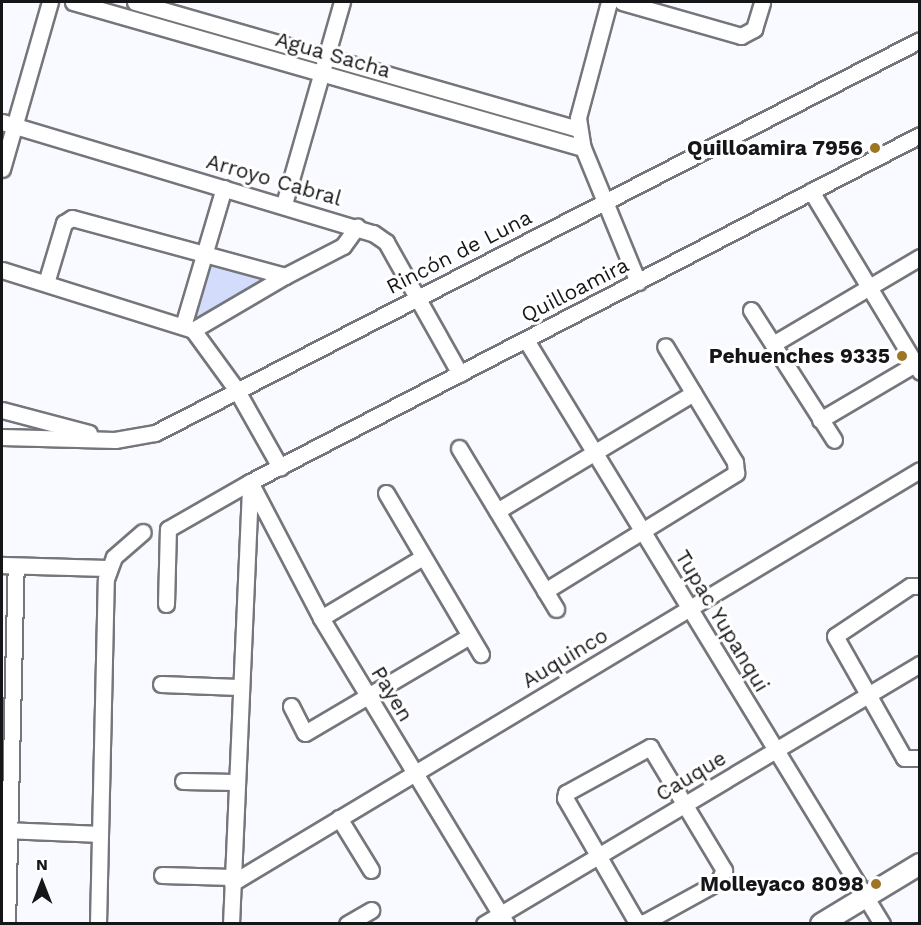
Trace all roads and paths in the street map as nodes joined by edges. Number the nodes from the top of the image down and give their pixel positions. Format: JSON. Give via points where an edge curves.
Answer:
{"nodes":[{"id":1,"x":50,"y":2,"type":"edge"},
{"id":2,"x":73,"y":2,"type":"edge"},
{"id":3,"x":135,"y":2,"type":"edge"},
{"id":4,"x":342,"y":2,"type":"edge"},
{"id":5,"x":609,"y":2,"type":"edge"},
{"id":6,"x":622,"y":2,"type":"edge"},
{"id":7,"x":762,"y":2,"type":"edge"},
{"id":8,"x":920,"y":40,"type":"edge"},
{"id":9,"x":326,"y":57,"type":"junction"},
{"id":10,"x":321,"y":73,"type":"junction"},
{"id":11,"x":8,"y":124,"type":"edge"},
{"id":12,"x":579,"y":129,"type":"junction"},
{"id":13,"x":920,"y":135,"type":"edge"},
{"id":14,"x":583,"y":148,"type":"junction"},
{"id":15,"x":2,"y":169,"type":"edge"},
{"id":16,"x":224,"y":188,"type":"junction"},
{"id":17,"x":811,"y":191,"type":"junction"},
{"id":18,"x":605,"y":201,"type":"junction"},
{"id":19,"x":284,"y":204,"type":"junction"},
{"id":20,"x":357,"y":227,"type":"junction"},
{"id":21,"x":205,"y":254,"type":"junction"},
{"id":22,"x":920,"y":257,"type":"edge"},
{"id":23,"x":2,"y":270,"type":"edge"},
{"id":24,"x":285,"y":276,"type":"junction"},
{"id":25,"x":638,"y":282,"type":"junction"},
{"id":26,"x":46,"y":283,"type":"junction"},
{"id":27,"x":868,"y":287,"type":"junction"},
{"id":28,"x":417,"y":297,"type":"junction"},
{"id":29,"x":751,"y":310,"type":"dead end"},
{"id":30,"x":188,"y":328,"type":"junction"},
{"id":31,"x":526,"y":340,"type":"junction"},
{"id":32,"x":773,"y":344,"type":"junction"},
{"id":33,"x":665,"y":346,"type":"dead end"},
{"id":34,"x":918,"y":366,"type":"edge"},
{"id":35,"x":460,"y":374,"type":"junction"},
{"id":36,"x":236,"y":389,"type":"junction"},
{"id":37,"x":693,"y":393,"type":"junction"},
{"id":38,"x":2,"y":410,"type":"edge"},
{"id":39,"x":820,"y":420,"type":"junction"},
{"id":40,"x":2,"y":438,"type":"edge"},
{"id":41,"x":115,"y":440,"type":"junction"},
{"id":42,"x":834,"y":440,"type":"dead end"},
{"id":43,"x":459,"y":448,"type":"dead end"},
{"id":44,"x":595,"y":453,"type":"junction"},
{"id":45,"x":280,"y":467,"type":"junction"},
{"id":46,"x":920,"y":470,"type":"edge"},
{"id":47,"x":250,"y":482,"type":"junction"},
{"id":48,"x":386,"y":493,"type":"dead end"},
{"id":49,"x":497,"y":512,"type":"junction"},
{"id":50,"x":143,"y":532,"type":"dead end"},
{"id":51,"x":644,"y":533,"type":"junction"},
{"id":52,"x":423,"y":556,"type":"junction"},
{"id":53,"x":9,"y":565,"type":"edge"},
{"id":54,"x":108,"y":568,"type":"junction"},
{"id":55,"x":920,"y":586,"type":"edge"},
{"id":56,"x":545,"y":591,"type":"junction"},
{"id":57,"x":166,"y":604,"type":"dead end"},
{"id":58,"x":689,"y":608,"type":"junction"},
{"id":59,"x":556,"y":609,"type":"dead end"},
{"id":60,"x":321,"y":618,"type":"junction"},
{"id":61,"x":470,"y":636,"type":"junction"},
{"id":62,"x":481,"y":654,"type":"dead end"},
{"id":63,"x":920,"y":664,"type":"edge"},
{"id":64,"x":161,"y":684,"type":"dead end"},
{"id":65,"x":238,"y":687,"type":"junction"},
{"id":66,"x":867,"y":696,"type":"junction"},
{"id":67,"x":370,"y":697,"type":"junction"},
{"id":68,"x":291,"y":706,"type":"dead end"},
{"id":69,"x":776,"y":750,"type":"junction"},
{"id":70,"x":920,"y":758,"type":"edge"},
{"id":71,"x":415,"y":772,"type":"junction"},
{"id":72,"x":183,"y":781,"type":"dead end"},
{"id":73,"x":235,"y":782,"type":"junction"},
{"id":74,"x":686,"y":803,"type":"junction"},
{"id":75,"x":339,"y":818,"type":"junction"},
{"id":76,"x":5,"y":831,"type":"edge"},
{"id":77,"x":100,"y":834,"type":"junction"},
{"id":78,"x":598,"y":857,"type":"junction"},
{"id":79,"x":920,"y":864,"type":"edge"},
{"id":80,"x":371,"y":870,"type":"dead end"},
{"id":81,"x":162,"y":875,"type":"dead end"},
{"id":82,"x":232,"y":880,"type":"junction"},
{"id":83,"x":865,"y":897,"type":"junction"},
{"id":84,"x":371,"y":910,"type":"dead end"},
{"id":85,"x":503,"y":919,"type":"edge"},
{"id":86,"x":7,"y":924,"type":"edge"},
{"id":87,"x":98,"y":924,"type":"edge"},
{"id":88,"x":231,"y":924,"type":"edge"},
{"id":89,"x":347,"y":924,"type":"edge"},
{"id":90,"x":484,"y":924,"type":"edge"},
{"id":91,"x":821,"y":924,"type":"edge"},
{"id":92,"x":882,"y":924,"type":"edge"}],
"edges":[{"from":1,"to":11,"type":"street"},
{"from":2,"to":10,"type":"street","name":"Agua Sacha"},
{"from":3,"to":9,"type":"street","name":"Agua Sacha"},
{"from":4,"to":9,"type":"street"},
{"from":5,"to":12,"type":"street","via":[[579,106]]},
{"from":6,"to":7,"type":"street","via":[[741,36],[749,34]]},
{"from":8,"to":18,"type":"street","name":"Rincón de Luna"},
{"from":9,"to":10,"type":"street"},
{"from":9,"to":12,"type":"street","name":"Agua Sacha"},
{"from":10,"to":14,"type":"street","name":"Agua Sacha"},
{"from":10,"to":19,"type":"street"},
{"from":11,"to":15,"type":"street"},
{"from":11,"to":16,"type":"street","name":"Arroyo Cabral"},
{"from":12,"to":14,"type":"street"},
{"from":13,"to":17,"type":"street","name":"Quilloamira"},
{"from":14,"to":18,"type":"street"},
{"from":16,"to":19,"type":"street","name":"Arroyo Cabral"},
{"from":16,"to":21,"type":"street"},
{"from":17,"to":25,"type":"street","name":"Quilloamira"},
{"from":17,"to":27,"type":"street"},
{"from":18,"to":25,"type":"street"},
{"from":18,"to":28,"type":"street","name":"Rincón de Luna"},
{"from":19,"to":20,"type":"street","name":"Arroyo Cabral"},
{"from":20,"to":24,"type":"street","via":[[343,246]]},
{"from":20,"to":28,"type":"street","name":"Arroyo Cabral","via":[[386,242]]},
{"from":21,"to":24,"type":"street"},
{"from":21,"to":26,"type":"street","via":[[72,218],[64,223]]},
{"from":21,"to":30,"type":"street"},
{"from":22,"to":27,"type":"street"},
{"from":23,"to":26,"type":"street"},
{"from":24,"to":30,"type":"street"},
{"from":25,"to":31,"type":"street","name":"Quilloamira"},
{"from":26,"to":30,"type":"street"},
{"from":27,"to":32,"type":"street"},
{"from":27,"to":34,"type":"street"},
{"from":28,"to":35,"type":"street","name":"Arroyo Cabral"},
{"from":28,"to":36,"type":"street","name":"Rincón de Luna"},
{"from":29,"to":32,"type":"street"},
{"from":30,"to":36,"type":"street"},
{"from":31,"to":35,"type":"street","name":"Quilloamira"},
{"from":31,"to":44,"type":"street","name":"Tupac Yupanqui"},
{"from":32,"to":39,"type":"street"},
{"from":33,"to":37,"type":"street"},
{"from":34,"to":39,"type":"street"},
{"from":35,"to":45,"type":"street","name":"Quilloamira"},
{"from":36,"to":41,"type":"street","name":"Rincón de Luna","via":[[155,433]]},
{"from":36,"to":45,"type":"street"},
{"from":37,"to":44,"type":"street"},
{"from":37,"to":51,"type":"street","via":[[735,462],[736,473]]},
{"from":38,"to":41,"type":"street"},
{"from":39,"to":42,"type":"street"},
{"from":40,"to":41,"type":"street","name":"Rincón de Luna"},
{"from":43,"to":49,"type":"street"},
{"from":44,"to":49,"type":"street"},
{"from":44,"to":51,"type":"street","name":"Tupac Yupanqui"},
{"from":45,"to":47,"type":"street","name":"Quilloamira"},
{"from":46,"to":58,"type":"street","name":"Auquinco"},
{"from":47,"to":57,"type":"street","name":"Quilloamira","via":[[168,530]]},
{"from":47,"to":60,"type":"street","name":"Payen"},
{"from":47,"to":65,"type":"street"},
{"from":48,"to":52,"type":"street"},
{"from":49,"to":56,"type":"street"},
{"from":50,"to":54,"type":"street","via":[[120,550]]},
{"from":51,"to":56,"type":"street"},
{"from":51,"to":58,"type":"street","name":"Tupac Yupanqui"},
{"from":52,"to":60,"type":"street"},
{"from":52,"to":61,"type":"street"},
{"from":53,"to":54,"type":"street"},
{"from":53,"to":76,"type":"street"},
{"from":54,"to":77,"type":"street"},
{"from":55,"to":66,"type":"street","via":[[910,586],[835,636]]},
{"from":56,"to":59,"type":"street"},
{"from":58,"to":69,"type":"street","name":"Tupac Yupanqui"},
{"from":58,"to":71,"type":"street","name":"Auquinco"},
{"from":60,"to":67,"type":"street","name":"Payen"},
{"from":61,"to":62,"type":"street"},
{"from":61,"to":67,"type":"street"},
{"from":63,"to":66,"type":"street","name":"Cauque"},
{"from":64,"to":65,"type":"street"},
{"from":65,"to":73,"type":"street"},
{"from":66,"to":69,"type":"street","name":"Cauque"},
{"from":66,"to":70,"type":"street","via":[[904,758]]},
{"from":67,"to":68,"type":"street","via":[[305,733]]},
{"from":67,"to":71,"type":"street","name":"Payen"},
{"from":69,"to":74,"type":"street","name":"Cauque"},
{"from":69,"to":83,"type":"street","name":"Tupac Yupanqui"},
{"from":71,"to":75,"type":"street","name":"Auquinco"},
{"from":71,"to":85,"type":"street","name":"Payen"},
{"from":72,"to":73,"type":"street"},
{"from":73,"to":82,"type":"street"},
{"from":74,"to":78,"type":"street","name":"Cauque"},
{"from":74,"to":78,"type":"street","via":[[650,747],[566,793]]},
{"from":74,"to":78,"type":"street","via":[[724,870],[718,882],[643,923],[636,921]]},
{"from":75,"to":80,"type":"street"},
{"from":75,"to":82,"type":"street","name":"Auquinco"},
{"from":76,"to":77,"type":"street"},
{"from":76,"to":86,"type":"street"},
{"from":77,"to":87,"type":"street"},
{"from":78,"to":85,"type":"street","name":"Cauque"},
{"from":79,"to":83,"type":"main road"},
{"from":81,"to":82,"type":"street"},
{"from":82,"to":88,"type":"street"},
{"from":83,"to":91,"type":"main road"},
{"from":83,"to":92,"type":"street","name":"Tupac Yupanqui"},
{"from":84,"to":89,"type":"street"},
{"from":85,"to":90,"type":"street","name":"Cauque"}]}
